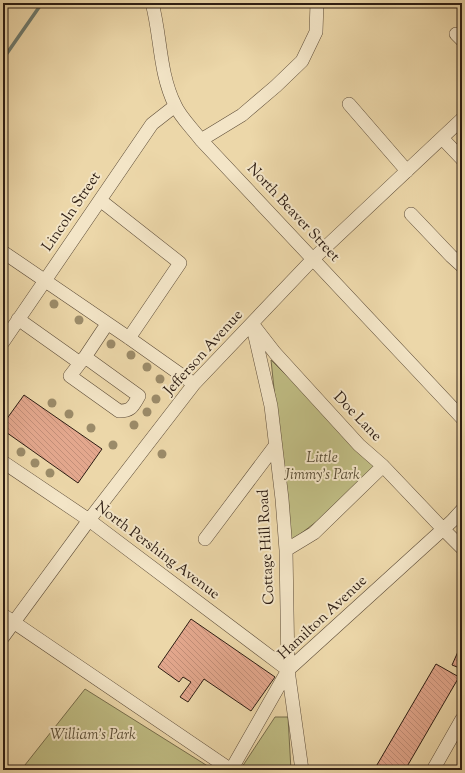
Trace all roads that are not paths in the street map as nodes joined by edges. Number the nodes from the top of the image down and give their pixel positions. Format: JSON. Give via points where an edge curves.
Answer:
{"nodes":[{"id":1,"x":152,"y":3,"type":"edge"},
{"id":2,"x":317,"y":3,"type":"edge"},
{"id":3,"x":349,"y":104,"type":"dead end"},
{"id":4,"x":175,"y":106,"type":"junction"},
{"id":5,"x":462,"y":119,"type":"edge"},
{"id":6,"x":442,"y":138,"type":"junction"},
{"id":7,"x":201,"y":140,"type":"junction"},
{"id":8,"x":462,"y":159,"type":"edge"},
{"id":9,"x":407,"y":171,"type":"junction"},
{"id":10,"x":100,"y":200,"type":"junction"},
{"id":11,"x":411,"y":214,"type":"dead end"},
{"id":12,"x":3,"y":252,"type":"edge"},
{"id":13,"x":314,"y":258,"type":"junction"},
{"id":14,"x":462,"y":266,"type":"edge"},
{"id":15,"x":45,"y":280,"type":"junction"},
{"id":16,"x":18,"y":319,"type":"junction"},
{"id":17,"x":252,"y":323,"type":"junction"},
{"id":18,"x":107,"y":324,"type":"junction"},
{"id":19,"x":129,"y":338,"type":"junction"},
{"id":20,"x":3,"y":342,"type":"edge"},
{"id":21,"x":82,"y":360,"type":"junction"},
{"id":22,"x":194,"y":384,"type":"junction"},
{"id":23,"x":462,"y":418,"type":"edge"},
{"id":24,"x":275,"y":446,"type":"junction"},
{"id":25,"x":3,"y":462,"type":"edge"},
{"id":26,"x":383,"y":466,"type":"junction"},
{"id":27,"x":462,"y":510,"type":"edge"},
{"id":28,"x":89,"y":520,"type":"junction"},
{"id":29,"x":443,"y":529,"type":"junction"},
{"id":30,"x":204,"y":539,"type":"dead end"},
{"id":31,"x":462,"y":548,"type":"edge"},
{"id":32,"x":286,"y":550,"type":"junction"},
{"id":33,"x":8,"y":619,"type":"edge"},
{"id":34,"x":3,"y":637,"type":"edge"},
{"id":35,"x":288,"y":670,"type":"junction"},
{"id":36,"x":462,"y":720,"type":"edge"},
{"id":37,"x":231,"y":770,"type":"edge"},
{"id":38,"x":302,"y":770,"type":"edge"},
{"id":39,"x":433,"y":770,"type":"edge"}],
"edges":[{"from":1,"to":4,"type":"street","name":"North Beaver Street","via":[[160,56]]},
{"from":2,"to":7,"type":"street","via":[[316,32],[302,61],[242,115]]},
{"from":3,"to":9,"type":"street"},
{"from":4,"to":7,"type":"street","name":"North Beaver Street"},
{"from":4,"to":10,"type":"street","name":"Lincoln Street","via":[[152,124]]},
{"from":5,"to":6,"type":"street","name":"Jefferson Avenue"},
{"from":6,"to":8,"type":"street"},
{"from":6,"to":9,"type":"street","name":"Jefferson Avenue"},
{"from":7,"to":13,"type":"street","name":"North Beaver Street"},
{"from":9,"to":13,"type":"street","name":"Jefferson Avenue"},
{"from":10,"to":15,"type":"street","name":"Lincoln Street"},
{"from":10,"to":19,"type":"street","via":[[180,263]]},
{"from":11,"to":14,"type":"street"},
{"from":12,"to":15,"type":"street"},
{"from":13,"to":17,"type":"street","name":"Jefferson Avenue"},
{"from":13,"to":23,"type":"street","name":"North Beaver Street"},
{"from":15,"to":16,"type":"street","name":"Lincoln Street"},
{"from":15,"to":18,"type":"street"},
{"from":16,"to":20,"type":"street","name":"Lincoln Street"},
{"from":16,"to":21,"type":"street"},
{"from":17,"to":22,"type":"street","name":"Jefferson Avenue"},
{"from":17,"to":24,"type":"street","name":"Cottage Hill Road","via":[[271,406]]},
{"from":17,"to":26,"type":"street","name":"Doe Lane","via":[[275,353],[359,445]]},
{"from":18,"to":19,"type":"street"},
{"from":18,"to":21,"type":"street"},
{"from":19,"to":22,"type":"street"},
{"from":21,"to":21,"type":"street","via":[[70,376],[119,410],[126,411],[132,408],[140,396]]},
{"from":22,"to":28,"type":"street","name":"Jefferson Avenue"},
{"from":24,"to":30,"type":"street"},
{"from":24,"to":32,"type":"street","name":"Cottage Hill Road"},
{"from":25,"to":28,"type":"street","name":"North Pershing Avenue"},
{"from":26,"to":29,"type":"street","name":"Doe Lane"},
{"from":26,"to":32,"type":"street","via":[[314,533]]},
{"from":27,"to":29,"type":"street","name":"Hamilton Avenue"},
{"from":28,"to":33,"type":"street","name":"Jefferson Avenue"},
{"from":28,"to":35,"type":"street","name":"North Pershing Avenue"},
{"from":29,"to":31,"type":"street","name":"Doe Lane"},
{"from":29,"to":35,"type":"street","name":"Hamilton Avenue"},
{"from":32,"to":35,"type":"street","name":"Cottage Hill Road"},
{"from":33,"to":34,"type":"street","name":"Jefferson Avenue"},
{"from":33,"to":37,"type":"street"},
{"from":35,"to":37,"type":"street","name":"Hamilton Avenue"},
{"from":35,"to":38,"type":"street","name":"Cottage Hill Road"},
{"from":36,"to":39,"type":"street"}]}
